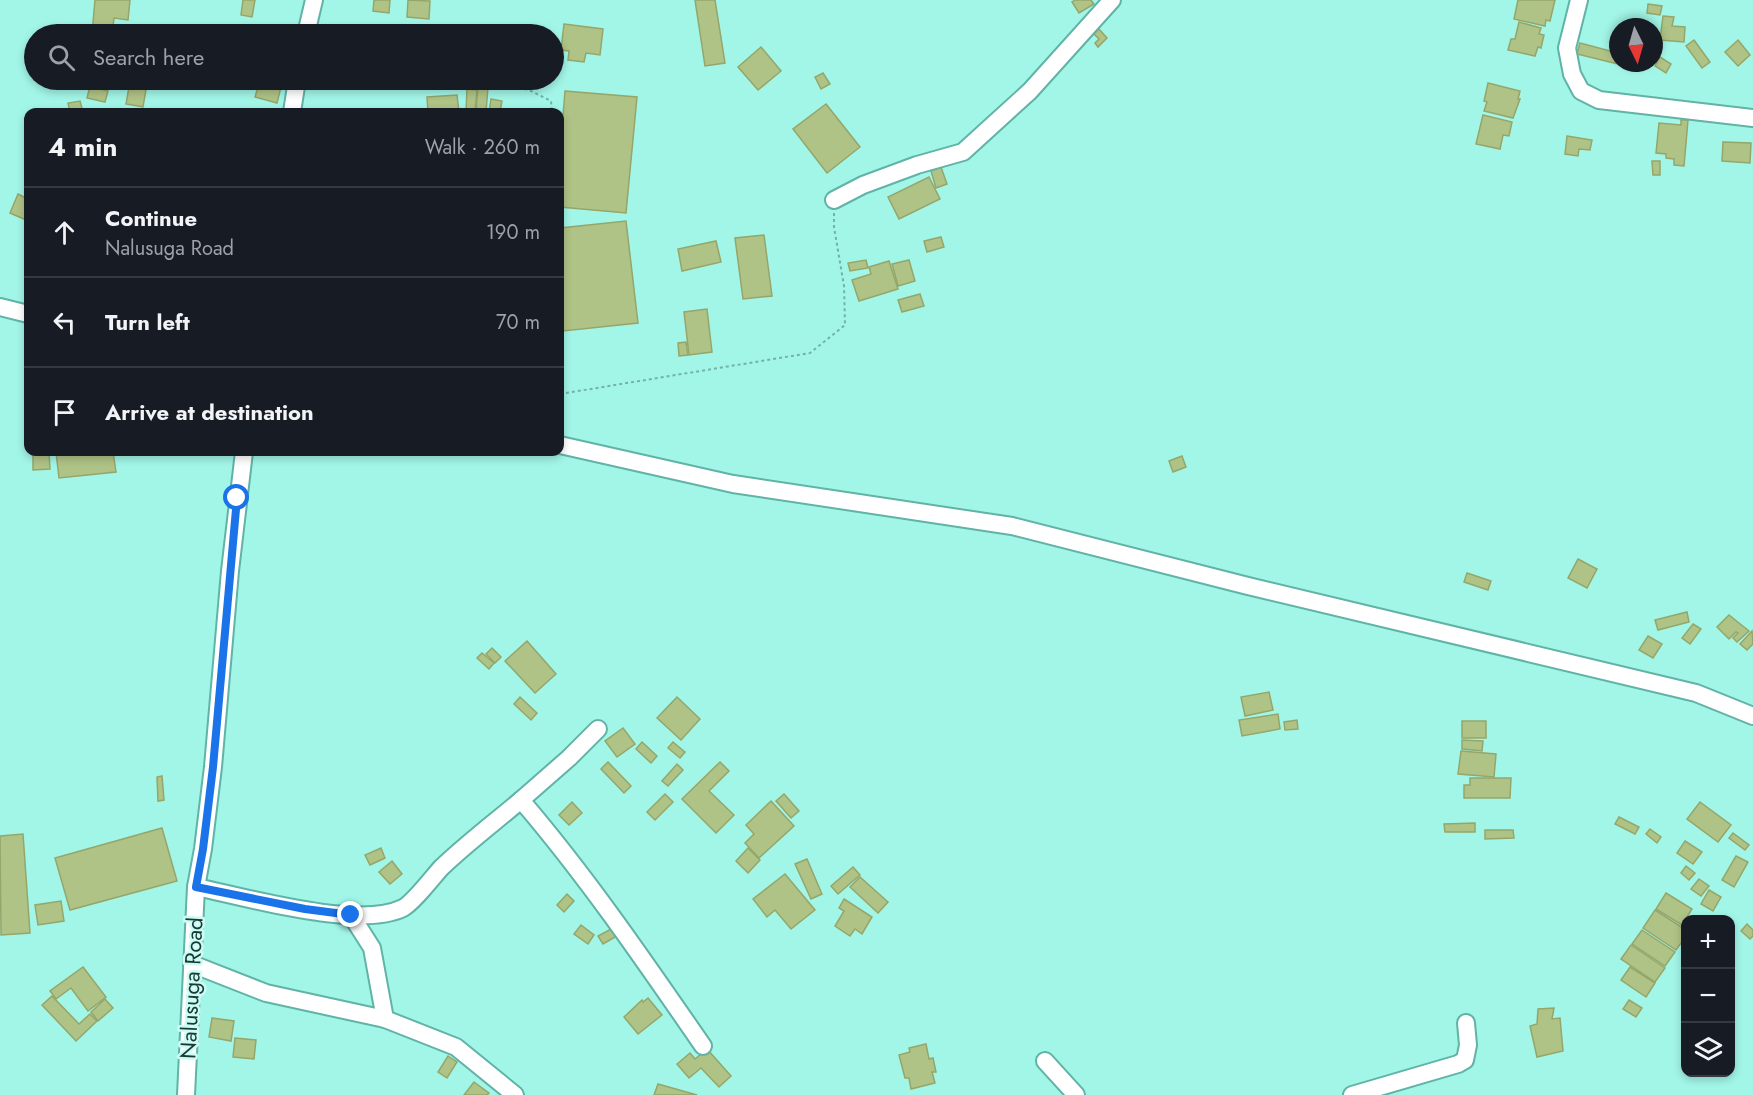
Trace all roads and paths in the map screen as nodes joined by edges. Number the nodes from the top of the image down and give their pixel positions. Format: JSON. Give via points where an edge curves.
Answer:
{"nodes":[{"id":1,"x":314,"y":0,"type":"edge"},
{"id":2,"x":1112,"y":0,"type":"edge"},
{"id":3,"x":1579,"y":0,"type":"edge"},
{"id":4,"x":308,"y":24,"type":"edge"},
{"id":5,"x":295,"y":90,"type":"edge"},
{"id":6,"x":529,"y":90,"type":"edge"},
{"id":7,"x":293,"y":108,"type":"edge"},
{"id":8,"x":552,"y":108,"type":"edge"},
{"id":9,"x":1753,"y":118,"type":"edge"},
{"id":10,"x":834,"y":200,"type":"joint"},
{"id":11,"x":0,"y":307,"type":"edge"},
{"id":12,"x":24,"y":313,"type":"edge"},
{"id":13,"x":564,"y":393,"type":"edge"},
{"id":14,"x":564,"y":446,"type":"edge"},
{"id":15,"x":243,"y":456,"type":"edge"},
{"id":16,"x":1753,"y":716,"type":"edge"},
{"id":17,"x":598,"y":729,"type":"dead end"},
{"id":18,"x":521,"y":800,"type":"junction"},
{"id":19,"x":196,"y":887,"type":"junction"},
{"id":20,"x":351,"y":915,"type":"junction"},
{"id":21,"x":192,"y":964,"type":"junction"},
{"id":22,"x":385,"y":1019,"type":"junction"},
{"id":23,"x":1466,"y":1023,"type":"dead end"},
{"id":24,"x":703,"y":1046,"type":"dead end"},
{"id":25,"x":1045,"y":1061,"type":"dead end"},
{"id":26,"x":186,"y":1095,"type":"edge"},
{"id":27,"x":515,"y":1095,"type":"edge"},
{"id":28,"x":1076,"y":1095,"type":"edge"},
{"id":29,"x":1352,"y":1095,"type":"edge"}],
"edges":[{"from":1,"to":4,"type":"street"},
{"from":2,"to":10,"type":"street","via":[[1030,91],[963,152],[863,185]]},
{"from":3,"to":9,"type":"street","via":[[1567,48],[1572,74],[1581,91],[1599,100]]},
{"from":5,"to":7,"type":"street"},
{"from":6,"to":8,"type":"path","via":[[551,101]]},
{"from":10,"to":13,"type":"path","via":[[845,325],[810,353]]},
{"from":11,"to":12,"type":"street"},
{"from":14,"to":16,"type":"street","via":[[733,484],[1012,526],[1696,693]]},
{"from":15,"to":19,"type":"street","name":"Nalusuga Road","via":[[213,767]]},
{"from":17,"to":18,"type":"street"},
{"from":18,"to":20,"type":"street","via":[[443,867],[404,907],[378,915]]},
{"from":18,"to":24,"type":"street","via":[[604,905]]},
{"from":19,"to":20,"type":"street"},
{"from":19,"to":21,"type":"street","name":"Nalusuga Road"},
{"from":20,"to":22,"type":"street","via":[[372,948]]},
{"from":21,"to":22,"type":"street","via":[[267,993]]},
{"from":21,"to":26,"type":"street","name":"Nalusuga Road"},
{"from":22,"to":27,"type":"street","via":[[456,1047]]},
{"from":23,"to":29,"type":"street","via":[[1465,1060]]},
{"from":25,"to":28,"type":"street"}]}
